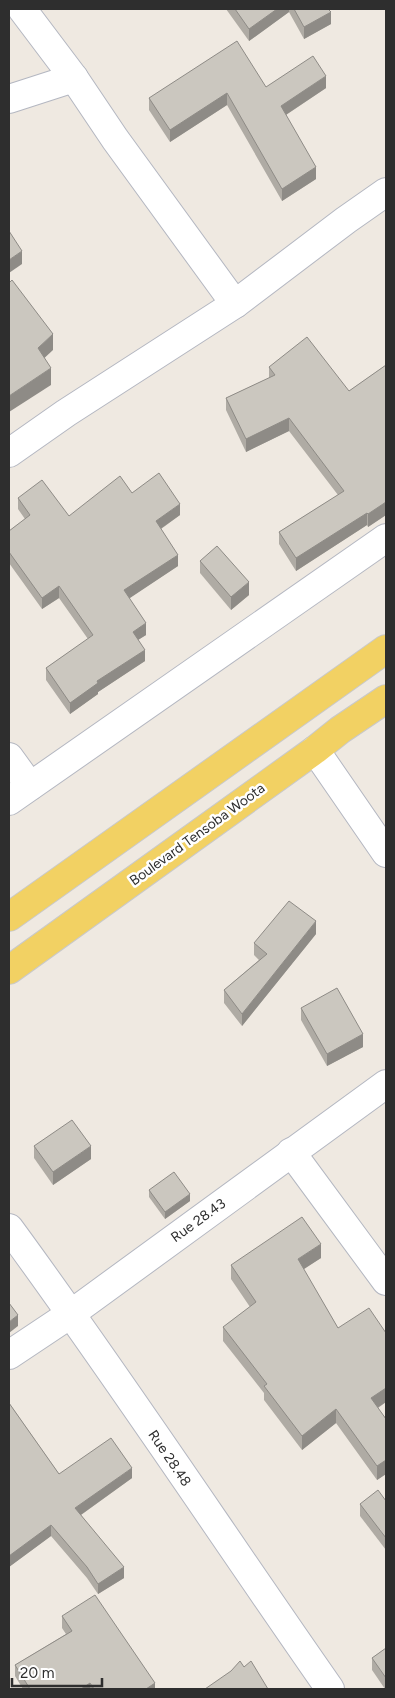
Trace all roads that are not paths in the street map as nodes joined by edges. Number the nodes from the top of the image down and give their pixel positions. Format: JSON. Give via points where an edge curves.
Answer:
{"nodes":[{"id":1,"x":22,"y":9,"type":"edge"},
{"id":2,"x":74,"y":78,"type":"junction"},
{"id":3,"x":9,"y":99,"type":"edge"},
{"id":4,"x":386,"y":192,"type":"edge"},
{"id":5,"x":235,"y":304,"type":"junction"},
{"id":6,"x":9,"y":453,"type":"edge"},
{"id":7,"x":386,"y":538,"type":"edge"},
{"id":8,"x":386,"y":648,"type":"edge"},
{"id":9,"x":386,"y":699,"type":"edge"},
{"id":10,"x":316,"y":750,"type":"junction"},
{"id":11,"x":9,"y":757,"type":"edge"},
{"id":12,"x":19,"y":794,"type":"edge"},
{"id":13,"x":386,"y":853,"type":"edge"},
{"id":14,"x":9,"y":917,"type":"edge"},
{"id":15,"x":9,"y":970,"type":"edge"},
{"id":16,"x":386,"y":1084,"type":"edge"},
{"id":17,"x":291,"y":1152,"type":"junction"},
{"id":18,"x":9,"y":1228,"type":"edge"},
{"id":19,"x":386,"y":1281,"type":"edge"},
{"id":20,"x":72,"y":1314,"type":"junction"},
{"id":21,"x":9,"y":1354,"type":"edge"},
{"id":22,"x":330,"y":1689,"type":"edge"}],
"edges":[{"from":1,"to":2,"type":"street"},
{"from":2,"to":3,"type":"street"},
{"from":2,"to":5,"type":"street"},
{"from":4,"to":5,"type":"street"},
{"from":5,"to":6,"type":"street"},
{"from":7,"to":12,"type":"street"},
{"from":8,"to":14,"type":"main road"},
{"from":9,"to":10,"type":"main road","name":"Boulevard Tensoba Woota"},
{"from":10,"to":13,"type":"street"},
{"from":10,"to":15,"type":"main road","name":"Boulevard Tensoba Woota"},
{"from":11,"to":12,"type":"street"},
{"from":16,"to":17,"type":"street","name":"Rue 28.43"},
{"from":17,"to":19,"type":"street"},
{"from":17,"to":20,"type":"street","name":"Rue 28.43"},
{"from":18,"to":20,"type":"street","name":"Rue 28.48"},
{"from":20,"to":21,"type":"street","name":"Rue 28.43"},
{"from":20,"to":22,"type":"street","name":"Rue 28.48"}]}
